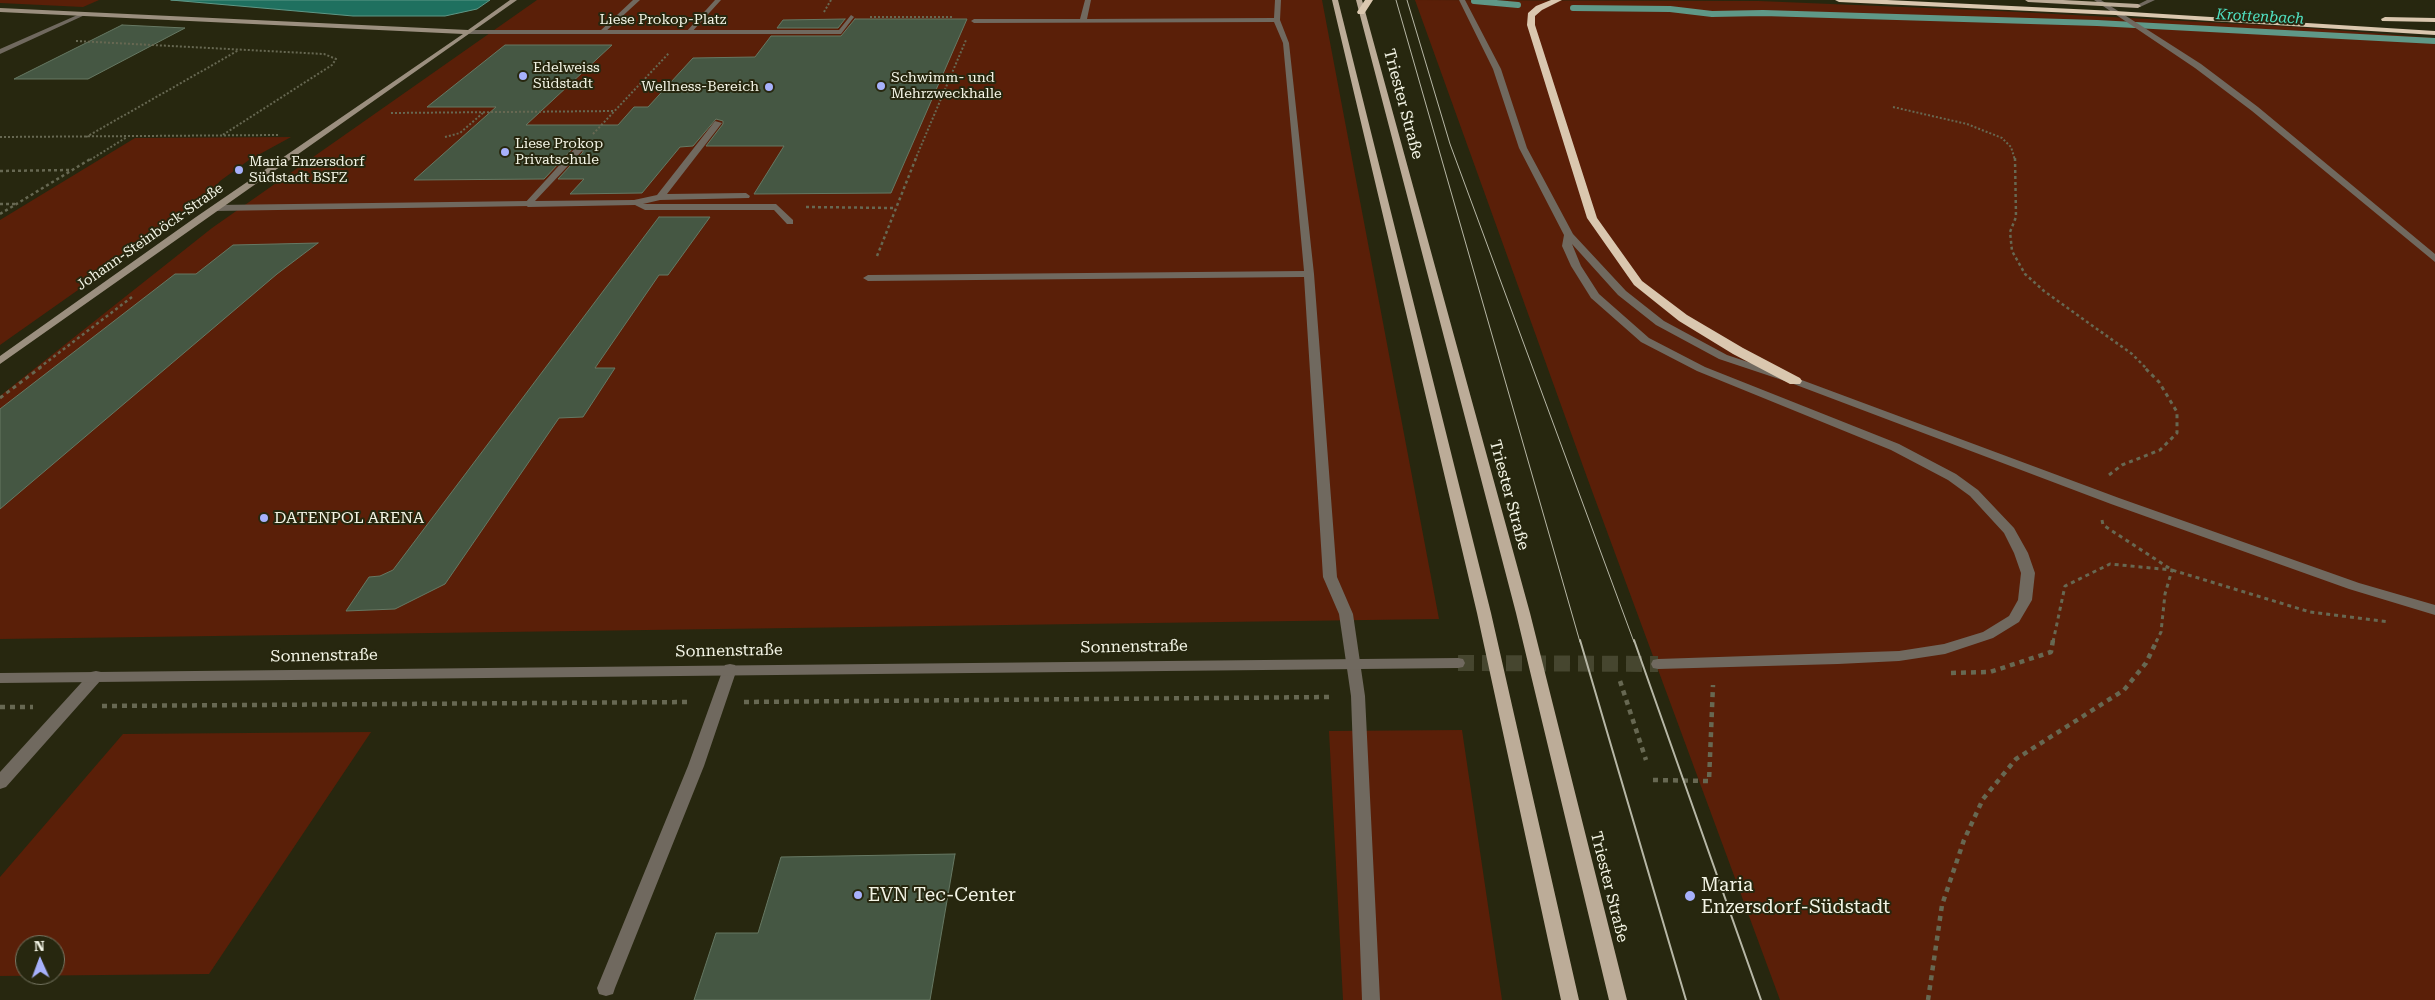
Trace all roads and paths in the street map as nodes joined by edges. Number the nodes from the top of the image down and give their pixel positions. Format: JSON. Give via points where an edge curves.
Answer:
{"nodes":[{"id":1,"x":514,"y":0,"type":"edge"},
{"id":2,"x":637,"y":0,"type":"edge"},
{"id":3,"x":718,"y":0,"type":"edge"},
{"id":4,"x":831,"y":0,"type":"edge"},
{"id":5,"x":1088,"y":0,"type":"edge"},
{"id":6,"x":1278,"y":0,"type":"edge"},
{"id":7,"x":1335,"y":0,"type":"edge"},
{"id":8,"x":1359,"y":0,"type":"edge"},
{"id":9,"x":1369,"y":0,"type":"edge"},
{"id":10,"x":1462,"y":0,"type":"edge"},
{"id":11,"x":1558,"y":0,"type":"edge"},
{"id":12,"x":1839,"y":0,"type":"edge"},
{"id":13,"x":2028,"y":0,"type":"edge"},
{"id":14,"x":2098,"y":0,"type":"edge"},
{"id":15,"x":2152,"y":0,"type":"edge"},
{"id":16,"x":2138,"y":6,"type":"junction"},
{"id":17,"x":0,"y":10,"type":"edge"},
{"id":18,"x":1360,"y":12,"type":"junction"},
{"id":19,"x":84,"y":14,"type":"junction"},
{"id":20,"x":2308,"y":16,"type":"junction"},
{"id":21,"x":851,"y":17,"type":"junction"},
{"id":22,"x":2327,"y":17,"type":"dead end"},
{"id":23,"x":2374,"y":19,"type":"dead end"},
{"id":24,"x":1084,"y":20,"type":"junction"},
{"id":25,"x":1277,"y":20,"type":"junction"},
{"id":26,"x":2435,"y":20,"type":"edge"},
{"id":27,"x":974,"y":21,"type":"junction"},
{"id":28,"x":2435,"y":26,"type":"edge"},
{"id":29,"x":468,"y":32,"type":"junction"},
{"id":30,"x":602,"y":32,"type":"junction"},
{"id":31,"x":688,"y":32,"type":"junction"},
{"id":32,"x":2435,"y":34,"type":"edge"},
{"id":33,"x":30,"y":39,"type":"junction"},
{"id":34,"x":240,"y":50,"type":"junction"},
{"id":35,"x":0,"y":52,"type":"edge"},
{"id":36,"x":1893,"y":106,"type":"dead end"},
{"id":37,"x":615,"y":111,"type":"junction"},
{"id":38,"x":485,"y":112,"type":"junction"},
{"id":39,"x":353,"y":113,"type":"junction"},
{"id":40,"x":718,"y":123,"type":"dead end"},
{"id":41,"x":321,"y":135,"type":"junction"},
{"id":42,"x":221,"y":136,"type":"junction"},
{"id":43,"x":0,"y":137,"type":"edge"},
{"id":44,"x":85,"y":137,"type":"junction"},
{"id":45,"x":127,"y":137,"type":"junction"},
{"id":46,"x":445,"y":137,"type":"dead end"},
{"id":47,"x":579,"y":149,"type":"joint"},
{"id":48,"x":72,"y":170,"type":"junction"},
{"id":49,"x":0,"y":171,"type":"edge"},
{"id":50,"x":746,"y":196,"type":"dead end"},
{"id":51,"x":660,"y":197,"type":"junction"},
{"id":52,"x":634,"y":203,"type":"junction"},
{"id":53,"x":0,"y":204,"type":"edge"},
{"id":54,"x":17,"y":204,"type":"junction"},
{"id":55,"x":528,"y":204,"type":"junction"},
{"id":56,"x":776,"y":207,"type":"junction"},
{"id":57,"x":216,"y":208,"type":"junction"},
{"id":58,"x":895,"y":208,"type":"junction"},
{"id":59,"x":0,"y":214,"type":"edge"},
{"id":60,"x":790,"y":222,"type":"dead end"},
{"id":61,"x":1570,"y":235,"type":"junction"},
{"id":62,"x":2435,"y":259,"type":"edge"},
{"id":63,"x":876,"y":260,"type":"dead end"},
{"id":64,"x":1309,"y":274,"type":"junction"},
{"id":65,"x":868,"y":278,"type":"dead end"},
{"id":66,"x":0,"y":361,"type":"edge"},
{"id":67,"x":1795,"y":381,"type":"junction"},
{"id":68,"x":2098,"y":494,"type":"junction"},
{"id":69,"x":2172,"y":570,"type":"junction"},
{"id":70,"x":2435,"y":610,"type":"edge"},
{"id":71,"x":2393,"y":622,"type":"dead end"},
{"id":72,"x":1458,"y":663,"type":"tunnel mouth"},
{"id":73,"x":1355,"y":664,"type":"junction"},
{"id":74,"x":1658,"y":664,"type":"tunnel mouth"},
{"id":75,"x":730,"y":669,"type":"junction"},
{"id":76,"x":96,"y":676,"type":"junction"},
{"id":77,"x":0,"y":678,"type":"edge"},
{"id":78,"x":1713,"y":679,"type":"dead end"},
{"id":79,"x":1620,"y":681,"type":"dead end"},
{"id":80,"x":1358,"y":696,"type":"junction"},
{"id":81,"x":718,"y":702,"type":"junction"},
{"id":82,"x":0,"y":707,"type":"edge"},
{"id":83,"x":70,"y":707,"type":"junction"},
{"id":84,"x":1646,"y":760,"type":"dead end"},
{"id":85,"x":1653,"y":780,"type":"dead end"},
{"id":86,"x":0,"y":783,"type":"edge"},
{"id":87,"x":606,"y":988,"type":"dead end"},
{"id":88,"x":1371,"y":1000,"type":"edge"},
{"id":89,"x":1570,"y":1000,"type":"edge"},
{"id":90,"x":1618,"y":1000,"type":"edge"},
{"id":91,"x":1928,"y":1000,"type":"edge"}],
"edges":[{"from":1,"to":29,"type":"street","name":"Johann-Steinböck-Straße"},
{"from":2,"to":30,"type":"street"},
{"from":3,"to":31,"type":"street"},
{"from":4,"to":21,"type":"path","via":[[823,12],[826,15]]},
{"from":5,"to":24,"type":"street"},
{"from":6,"to":25,"type":"street"},
{"from":7,"to":89,"type":"main road","via":[[1482,604]]},
{"from":8,"to":18,"type":"main road","name":"Triester Straße"},
{"from":9,"to":18,"type":"highway"},
{"from":10,"to":61,"type":"street","via":[[1497,70],[1523,148]]},
{"from":11,"to":67,"type":"highway","via":[[1538,8],[1531,15],[1530,25],[1592,218],[1638,283],[1683,318]]},
{"from":12,"to":32,"type":"highway","via":[[2115,13]]},
{"from":13,"to":16,"type":"main road"},
{"from":14,"to":62,"type":"street","via":[[2198,66],[2307,150]]},
{"from":15,"to":16,"type":"street"},
{"from":16,"to":20,"type":"highway"},
{"from":17,"to":19,"type":"street"},
{"from":18,"to":90,"type":"main road","name":"Triester Straße","via":[[1523,613]]},
{"from":19,"to":29,"type":"street"},
{"from":19,"to":33,"type":"street"},
{"from":20,"to":22,"type":"highway"},
{"from":20,"to":28,"type":"highway"},
{"from":21,"to":27,"type":"path","via":[[976,17]]},
{"from":21,"to":31,"type":"street","name":"Liese Prokop-Platz","via":[[841,32]]},
{"from":23,"to":26,"type":"highway"},
{"from":24,"to":25,"type":"street"},
{"from":24,"to":27,"type":"street"},
{"from":25,"to":64,"type":"street","via":[[1286,43]]},
{"from":27,"to":58,"type":"path"},
{"from":29,"to":30,"type":"street","name":"Liese Prokop-Platz"},
{"from":29,"to":39,"type":"street","name":"Johann-Steinböck-Straße"},
{"from":30,"to":31,"type":"street","name":"Liese Prokop-Platz"},
{"from":31,"to":37,"type":"path"},
{"from":33,"to":34,"type":"path"},
{"from":33,"to":35,"type":"street"},
{"from":34,"to":42,"type":"path","via":[[324,54],[336,59],[332,65]]},
{"from":34,"to":44,"type":"path"},
{"from":36,"to":68,"type":"path","via":[[1967,124],[2011,146],[2015,155],[2017,198],[2016,217],[2010,232],[2012,251],[2025,274],[2132,354],[2159,382],[2177,412],[2177,433],[2160,450],[2122,465],[2109,475]]},
{"from":37,"to":38,"type":"path"},
{"from":37,"to":47,"type":"path"},
{"from":38,"to":39,"type":"path"},
{"from":38,"to":46,"type":"path","via":[[460,133]]},
{"from":39,"to":41,"type":"street","name":"Johann-Steinböck-Straße"},
{"from":40,"to":51,"type":"street"},
{"from":41,"to":42,"type":"path"},
{"from":41,"to":57,"type":"street","name":"Johann-Steinböck-Straße"},
{"from":42,"to":45,"type":"path"},
{"from":43,"to":44,"type":"path"},
{"from":44,"to":45,"type":"path"},
{"from":45,"to":48,"type":"path"},
{"from":47,"to":55,"type":"street"},
{"from":48,"to":49,"type":"path"},
{"from":48,"to":54,"type":"path"},
{"from":50,"to":51,"type":"street"},
{"from":51,"to":52,"type":"street"},
{"from":52,"to":55,"type":"street"},
{"from":52,"to":56,"type":"street","via":[[646,207]]},
{"from":53,"to":54,"type":"path"},
{"from":54,"to":59,"type":"path"},
{"from":55,"to":57,"type":"street"},
{"from":56,"to":58,"type":"path"},
{"from":56,"to":60,"type":"street"},
{"from":57,"to":66,"type":"street","name":"Johann-Steinböck-Straße"},
{"from":58,"to":63,"type":"path"},
{"from":61,"to":67,"type":"street","via":[[1622,293],[1660,323],[1723,357]]},
{"from":61,"to":74,"type":"street","via":[[1567,246],[1586,283],[1608,309],[1633,330],[1701,369],[1895,448],[1952,477],[1974,493],[2009,531],[2028,573],[2026,600],[2014,620],[1988,635],[1945,649],[1838,660]]},
{"from":64,"to":65,"type":"street"},
{"from":64,"to":73,"type":"street","via":[[1330,577],[1346,614]]},
{"from":67,"to":68,"type":"street"},
{"from":68,"to":69,"type":"path","via":[[2103,525]]},
{"from":68,"to":70,"type":"street","via":[[2354,586]]},
{"from":69,"to":71,"type":"path","via":[[2310,612]]},
{"from":69,"to":91,"type":"path","via":[[2165,594],[2161,632],[2146,663],[2124,690],[2016,759],[1983,799],[1964,840],[1942,906]]},
{"from":72,"to":73,"type":"street","name":"Sonnenstraße"},
{"from":73,"to":75,"type":"street","name":"Sonnenstraße"},
{"from":73,"to":80,"type":"street"},
{"from":75,"to":76,"type":"street","name":"Sonnenstraße"},
{"from":75,"to":81,"type":"street"},
{"from":76,"to":77,"type":"street","name":"Sonnenstraße"},
{"from":76,"to":83,"type":"street"},
{"from":78,"to":85,"type":"path","via":[[1709,780]]},
{"from":79,"to":84,"type":"path"},
{"from":80,"to":81,"type":"path"},
{"from":80,"to":88,"type":"street"},
{"from":81,"to":83,"type":"path"},
{"from":81,"to":87,"type":"street","via":[[696,766]]},
{"from":82,"to":83,"type":"path"},
{"from":83,"to":86,"type":"street"}]}
